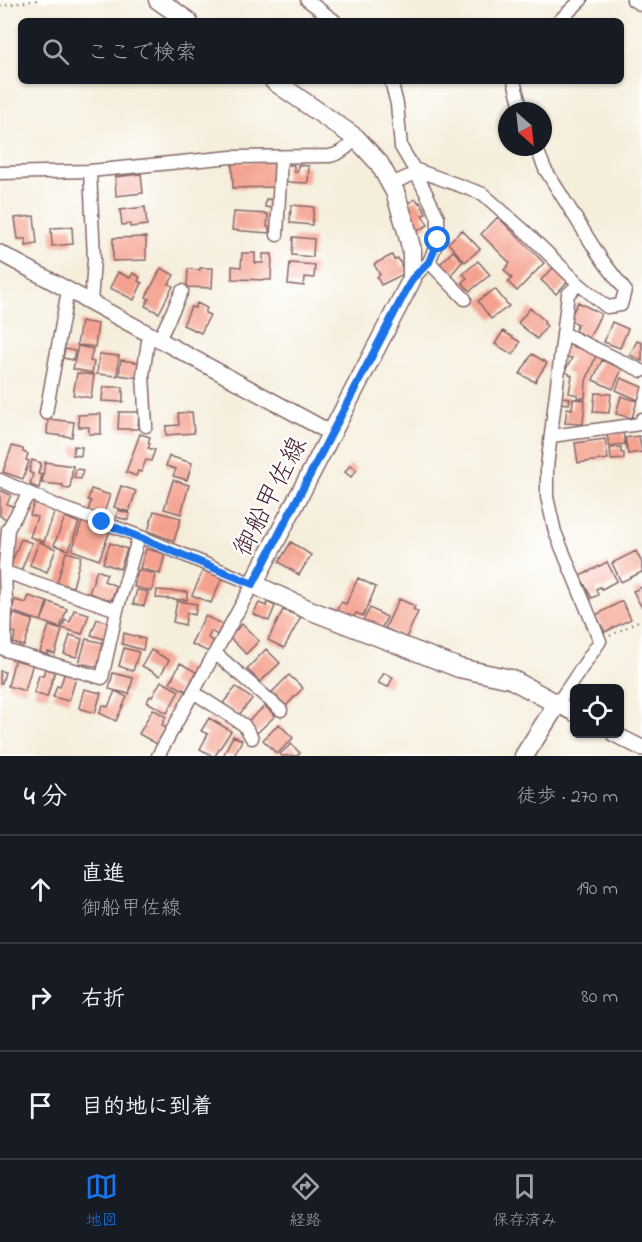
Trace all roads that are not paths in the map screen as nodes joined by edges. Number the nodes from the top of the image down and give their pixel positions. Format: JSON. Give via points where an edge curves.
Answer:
{"nodes":[{"id":1,"x":158,"y":0,"type":"edge"},
{"id":2,"x":307,"y":0,"type":"edge"},
{"id":3,"x":581,"y":0,"type":"edge"},
{"id":4,"x":633,"y":0,"type":"edge"},
{"id":5,"x":642,"y":5,"type":"edge"},
{"id":6,"x":184,"y":18,"type":"edge"},
{"id":7,"x":331,"y":18,"type":"edge"},
{"id":8,"x":562,"y":18,"type":"edge"},
{"id":9,"x":278,"y":84,"type":"edge"},
{"id":10,"x":392,"y":84,"type":"edge"},
{"id":11,"x":515,"y":84,"type":"edge"},
{"id":12,"x":520,"y":102,"type":"edge"},
{"id":13,"x":356,"y":138,"type":"junction"},
{"id":14,"x":540,"y":156,"type":"edge"},
{"id":15,"x":281,"y":158,"type":"junction"},
{"id":16,"x":90,"y":171,"type":"junction"},
{"id":17,"x":415,"y":171,"type":"junction"},
{"id":18,"x":0,"y":173,"type":"edge"},
{"id":19,"x":391,"y":184,"type":"junction"},
{"id":20,"x":277,"y":235,"type":"dead end"},
{"id":21,"x":0,"y":253,"type":"edge"},
{"id":22,"x":429,"y":262,"type":"junction"},
{"id":23,"x":412,"y":279,"type":"junction"},
{"id":24,"x":579,"y":284,"type":"junction"},
{"id":25,"x":68,"y":290,"type":"junction"},
{"id":26,"x":182,"y":291,"type":"dead end"},
{"id":27,"x":465,"y":299,"type":"dead end"},
{"id":28,"x":91,"y":303,"type":"junction"},
{"id":29,"x":563,"y":333,"type":"junction"},
{"id":30,"x":154,"y":337,"type":"junction"},
{"id":31,"x":642,"y":371,"type":"edge"},
{"id":32,"x":46,"y":413,"type":"dead end"},
{"id":33,"x":642,"y":419,"type":"edge"},
{"id":34,"x":147,"y":426,"type":"dead end"},
{"id":35,"x":331,"y":433,"type":"junction"},
{"id":36,"x":551,"y":436,"type":"junction"},
{"id":37,"x":0,"y":480,"type":"edge"},
{"id":38,"x":29,"y":493,"type":"junction"},
{"id":39,"x":139,"y":536,"type":"junction"},
{"id":40,"x":5,"y":572,"type":"junction"},
{"id":41,"x":253,"y":584,"type":"junction"},
{"id":42,"x":117,"y":610,"type":"junction"},
{"id":43,"x":215,"y":652,"type":"junction"},
{"id":44,"x":193,"y":692,"type":"junction"},
{"id":45,"x":557,"y":704,"type":"junction"},
{"id":46,"x":282,"y":710,"type":"dead end"},
{"id":47,"x":570,"y":711,"type":"edge"},
{"id":48,"x":252,"y":738,"type":"dead end"},
{"id":49,"x":622,"y":738,"type":"edge"},
{"id":50,"x":642,"y":748,"type":"edge"},
{"id":51,"x":158,"y":756,"type":"edge"},
{"id":52,"x":524,"y":756,"type":"edge"}],
"edges":[{"from":1,"to":6,"type":"main road"},
{"from":2,"to":7,"type":"street"},
{"from":3,"to":8,"type":"street"},
{"from":4,"to":5,"type":"street"},
{"from":9,"to":13,"type":"main road"},
{"from":10,"to":17,"type":"street","name":"御船甲佐線","via":[[401,147]]},
{"from":11,"to":12,"type":"street"},
{"from":13,"to":15,"type":"street","via":[[347,148],[330,156]]},
{"from":13,"to":19,"type":"main road","via":[[379,162]]},
{"from":14,"to":24,"type":"street","via":[[594,247],[625,290],[621,305],[608,307]]},
{"from":15,"to":16,"type":"street","via":[[231,158]]},
{"from":15,"to":20,"type":"street"},
{"from":16,"to":18,"type":"street"},
{"from":16,"to":28,"type":"street","via":[[94,259]]},
{"from":17,"to":19,"type":"street"},
{"from":17,"to":22,"type":"street","name":"御船甲佐線","via":[[438,217],[438,240]]},
{"from":17,"to":24,"type":"street","via":[[483,194]]},
{"from":19,"to":23,"type":"main road","via":[[412,251]]},
{"from":21,"to":25,"type":"street"},
{"from":22,"to":23,"type":"street","name":"御船甲佐線"},
{"from":22,"to":27,"type":"street"},
{"from":23,"to":35,"type":"main road","name":"御船甲佐線"},
{"from":24,"to":29,"type":"street","via":[[568,294]]},
{"from":25,"to":28,"type":"street"},
{"from":25,"to":32,"type":"street"},
{"from":26,"to":30,"type":"street"},
{"from":28,"to":30,"type":"street"},
{"from":29,"to":31,"type":"street"},
{"from":29,"to":36,"type":"street"},
{"from":30,"to":34,"type":"street","via":[[143,375]]},
{"from":30,"to":35,"type":"street"},
{"from":33,"to":36,"type":"street","via":[[640,424]]},
{"from":35,"to":41,"type":"main road","name":"御船甲佐線"},
{"from":36,"to":45,"type":"street","via":[[547,497],[555,532],[600,641]]},
{"from":37,"to":38,"type":"street"},
{"from":38,"to":39,"type":"street"},
{"from":38,"to":40,"type":"street","via":[[8,529]]},
{"from":39,"to":41,"type":"street"},
{"from":39,"to":42,"type":"street"},
{"from":40,"to":42,"type":"street"},
{"from":40,"to":42,"type":"street","via":[[5,650],[102,678]]},
{"from":41,"to":43,"type":"street"},
{"from":41,"to":45,"type":"main road","name":"御船甲佐線","via":[[459,668],[511,679]]},
{"from":43,"to":44,"type":"street"},
{"from":43,"to":46,"type":"street"},
{"from":44,"to":48,"type":"street","via":[[244,725]]},
{"from":44,"to":51,"type":"street"},
{"from":45,"to":47,"type":"street"},
{"from":45,"to":52,"type":"main road"},
{"from":49,"to":50,"type":"street"}]}
